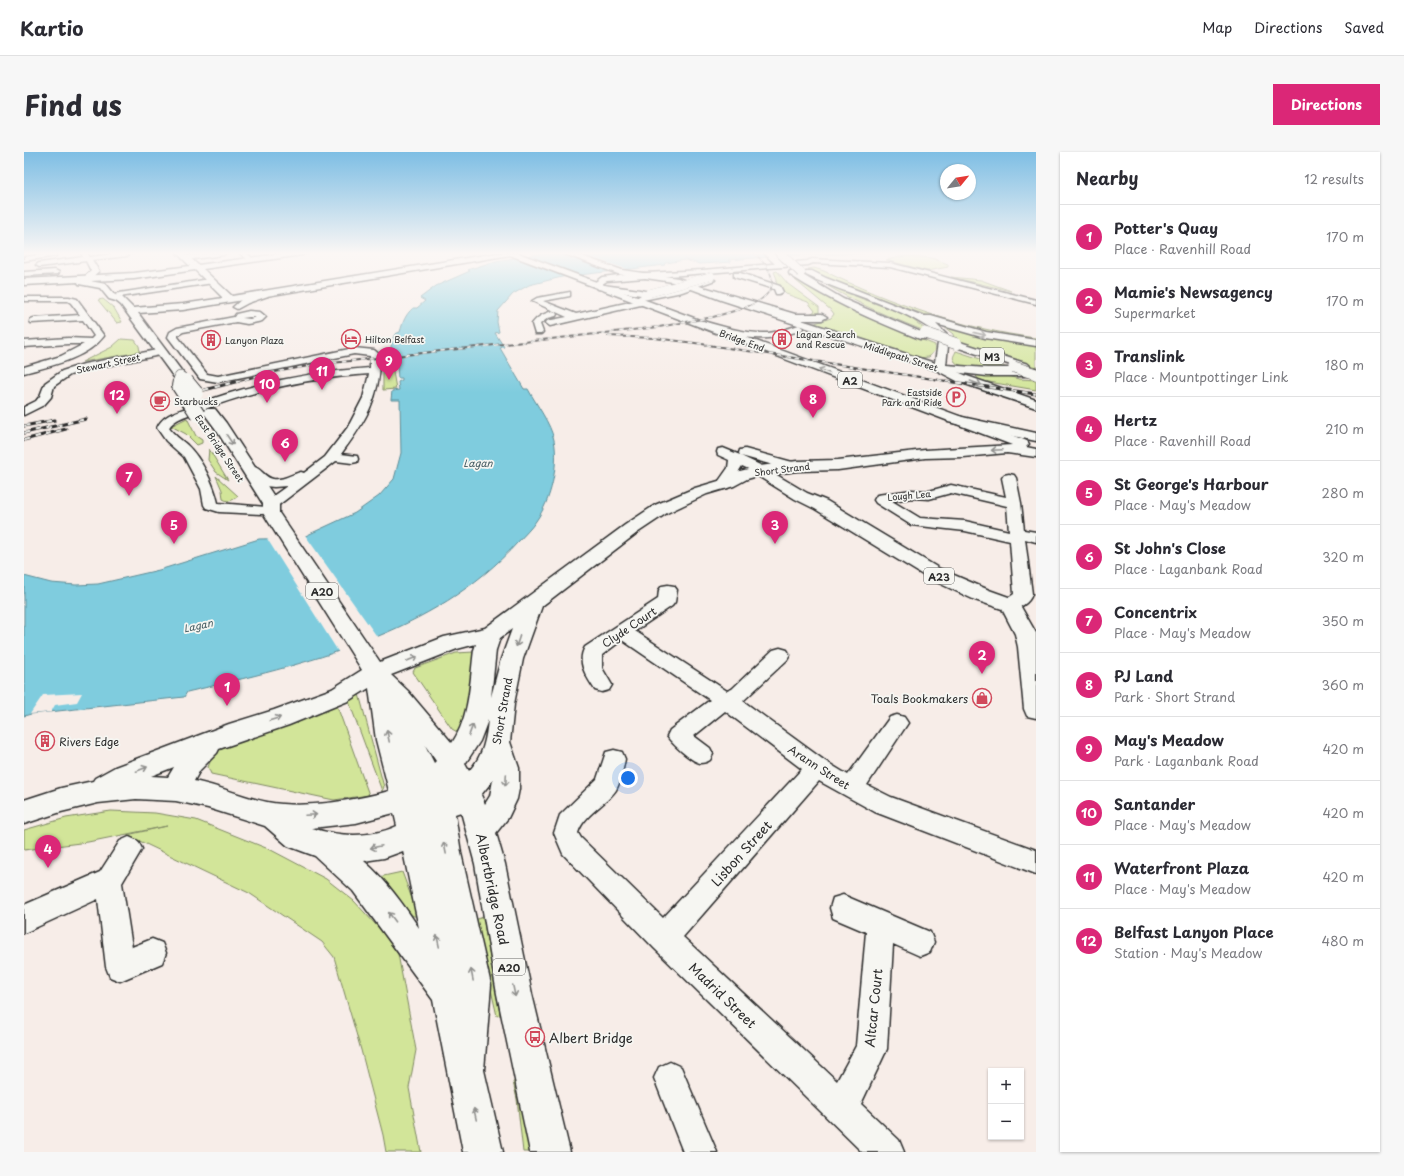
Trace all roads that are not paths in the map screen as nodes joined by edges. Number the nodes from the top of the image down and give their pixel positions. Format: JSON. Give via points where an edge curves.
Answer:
{"nodes":[{"id":1,"x":230,"y":299,"type":"edge"},
{"id":2,"x":71,"y":300,"type":"edge"},
{"id":3,"x":123,"y":300,"type":"edge"},
{"id":4,"x":226,"y":300,"type":"edge"},
{"id":5,"x":246,"y":300,"type":"edge"},
{"id":6,"x":541,"y":300,"type":"edge"},
{"id":7,"x":635,"y":300,"type":"edge"},
{"id":8,"x":644,"y":300,"type":"edge"},
{"id":9,"x":729,"y":300,"type":"edge"},
{"id":10,"x":738,"y":300,"type":"edge"},
{"id":11,"x":836,"y":300,"type":"edge"},
{"id":12,"x":872,"y":300,"type":"edge"},
{"id":13,"x":639,"y":301,"type":"junction"},
{"id":14,"x":237,"y":306,"type":"junction"},
{"id":15,"x":183,"y":307,"type":"junction"},
{"id":16,"x":892,"y":307,"type":"junction"},
{"id":17,"x":614,"y":309,"type":"junction"},
{"id":18,"x":132,"y":311,"type":"junction"},
{"id":19,"x":553,"y":314,"type":"dead end"},
{"id":20,"x":626,"y":314,"type":"dead end"},
{"id":21,"x":86,"y":317,"type":"junction"},
{"id":22,"x":575,"y":317,"type":"junction"},
{"id":23,"x":540,"y":319,"type":"junction"},
{"id":24,"x":34,"y":321,"type":"dead end"},
{"id":25,"x":141,"y":323,"type":"junction"},
{"id":26,"x":550,"y":323,"type":"junction"},
{"id":27,"x":799,"y":325,"type":"junction"},
{"id":28,"x":768,"y":326,"type":"junction"},
{"id":29,"x":563,"y":329,"type":"dead end"},
{"id":30,"x":538,"y":332,"type":"dead end"},
{"id":31,"x":785,"y":332,"type":"junction"},
{"id":32,"x":745,"y":337,"type":"junction"},
{"id":33,"x":78,"y":342,"type":"junction"},
{"id":34,"x":94,"y":342,"type":"junction"},
{"id":35,"x":1036,"y":343,"type":"edge"},
{"id":36,"x":24,"y":344,"type":"edge"},
{"id":37,"x":956,"y":346,"type":"junction"},
{"id":38,"x":164,"y":354,"type":"junction"},
{"id":39,"x":62,"y":355,"type":"dead end"},
{"id":40,"x":940,"y":368,"type":"junction"},
{"id":41,"x":24,"y":370,"type":"edge"},
{"id":42,"x":375,"y":371,"type":"junction"},
{"id":43,"x":1034,"y":371,"type":"edge"},
{"id":44,"x":1036,"y":404,"type":"edge"},
{"id":45,"x":24,"y":412,"type":"edge"},
{"id":46,"x":204,"y":413,"type":"junction"},
{"id":47,"x":953,"y":419,"type":"junction"},
{"id":48,"x":1030,"y":436,"type":"edge"},
{"id":49,"x":1036,"y":448,"type":"edge"},
{"id":50,"x":734,"y":453,"type":"junction"},
{"id":51,"x":1036,"y":453,"type":"edge"},
{"id":52,"x":925,"y":454,"type":"junction"},
{"id":53,"x":331,"y":459,"type":"junction"},
{"id":54,"x":352,"y":459,"type":"dead end"},
{"id":55,"x":838,"y":465,"type":"junction"},
{"id":56,"x":250,"y":470,"type":"junction"},
{"id":57,"x":776,"y":472,"type":"junction"},
{"id":58,"x":1009,"y":478,"type":"dead end"},
{"id":59,"x":726,"y":484,"type":"junction"},
{"id":60,"x":812,"y":486,"type":"junction"},
{"id":61,"x":1014,"y":503,"type":"junction"},
{"id":62,"x":264,"y":505,"type":"junction"},
{"id":63,"x":1018,"y":535,"type":"junction"},
{"id":64,"x":1036,"y":537,"type":"edge"},
{"id":65,"x":668,"y":590,"type":"dead end"},
{"id":66,"x":1023,"y":598,"type":"edge"},
{"id":67,"x":532,"y":605,"type":"junction"},
{"id":68,"x":623,"y":632,"type":"junction"},
{"id":69,"x":491,"y":634,"type":"junction"},
{"id":70,"x":359,"y":647,"type":"joint"},
{"id":71,"x":780,"y":655,"type":"dead end"},
{"id":72,"x":377,"y":676,"type":"junction"},
{"id":73,"x":602,"y":685,"type":"dead end"},
{"id":74,"x":400,"y":697,"type":"junction"},
{"id":75,"x":727,"y":701,"type":"junction"},
{"id":76,"x":1036,"y":709,"type":"edge"},
{"id":77,"x":897,"y":723,"type":"dead end"},
{"id":78,"x":213,"y":741,"type":"junction"},
{"id":79,"x":498,"y":743,"type":"junction"},
{"id":80,"x":702,"y":754,"type":"dead end"},
{"id":81,"x":614,"y":759,"type":"dead end"},
{"id":82,"x":452,"y":763,"type":"junction"},
{"id":83,"x":817,"y":768,"type":"junction"},
{"id":84,"x":428,"y":784,"type":"junction"},
{"id":85,"x":175,"y":789,"type":"junction"},
{"id":86,"x":852,"y":789,"type":"junction"},
{"id":87,"x":94,"y":791,"type":"junction"},
{"id":88,"x":467,"y":793,"type":"junction"},
{"id":89,"x":403,"y":798,"type":"junction"},
{"id":90,"x":24,"y":812,"type":"edge"},
{"id":91,"x":272,"y":815,"type":"junction"},
{"id":92,"x":441,"y":816,"type":"junction"},
{"id":93,"x":481,"y":829,"type":"junction"},
{"id":94,"x":413,"y":834,"type":"junction"},
{"id":95,"x":325,"y":846,"type":"junction"},
{"id":96,"x":129,"y":850,"type":"dead end"},
{"id":97,"x":1036,"y":862,"type":"edge"},
{"id":98,"x":109,"y":881,"type":"junction"},
{"id":99,"x":843,"y":908,"type":"dead end"},
{"id":100,"x":24,"y":919,"type":"edge"},
{"id":101,"x":880,"y":926,"type":"junction"},
{"id":102,"x":664,"y":938,"type":"junction"},
{"id":103,"x":920,"y":942,"type":"dead end"},
{"id":104,"x":152,"y":953,"type":"dead end"},
{"id":105,"x":449,"y":993,"type":"junction"},
{"id":106,"x":466,"y":1069,"type":"junction"},
{"id":107,"x":670,"y":1078,"type":"dead end"},
{"id":108,"x":841,"y":1108,"type":"junction"},
{"id":109,"x":483,"y":1152,"type":"edge"},
{"id":110,"x":550,"y":1152,"type":"edge"},
{"id":111,"x":700,"y":1152,"type":"edge"},
{"id":112,"x":887,"y":1152,"type":"edge"}],
"edges":[{"from":1,"to":14,"type":"street"},
{"from":2,"to":21,"type":"street"},
{"from":3,"to":18,"type":"main road","name":"East Bridge Street","number":"A20"},
{"from":4,"to":15,"type":"main road"},
{"from":5,"to":14,"type":"street"},
{"from":6,"to":22,"type":"street","via":[[536,301]]},
{"from":7,"to":13,"type":"main road","name":"Bridge End","number":"A2"},
{"from":8,"to":13,"type":"street"},
{"from":9,"to":27,"type":"main road","name":"Middlepath Street"},
{"from":10,"to":27,"type":"main road","via":[[794,316],[823,313]]},
{"from":11,"to":37,"type":"main road","number":"M3","via":[[887,323]]},
{"from":12,"to":16,"type":"main road"},
{"from":13,"to":17,"type":"street"},
{"from":13,"to":32,"type":"main road","name":"Bridge End","number":"A2"},
{"from":14,"to":42,"type":"street","via":[[241,317],[180,330],[173,334],[204,377],[226,378],[354,351],[371,352],[375,355]]},
{"from":15,"to":18,"type":"main road"},
{"from":15,"to":25,"type":"main road","via":[[152,315]]},
{"from":16,"to":35,"type":"main road","one_way":true,"via":[[998,338]]},
{"from":16,"to":40,"type":"main road","via":[[924,320],[942,333],[944,337]]},
{"from":17,"to":20,"type":"street"},
{"from":17,"to":22,"type":"street"},
{"from":18,"to":25,"type":"main road","name":"East Bridge Street","number":"A20"},
{"from":19,"to":23,"type":"street"},
{"from":21,"to":24,"type":"street"},
{"from":21,"to":34,"type":"street","via":[[99,336]]},
{"from":22,"to":26,"type":"street"},
{"from":23,"to":26,"type":"street"},
{"from":23,"to":30,"type":"street","via":[[536,324]]},
{"from":25,"to":38,"type":"main road","name":"East Bridge Street","number":"A20"},
{"from":26,"to":29,"type":"street"},
{"from":27,"to":28,"type":"street"},
{"from":27,"to":31,"type":"street"},
{"from":27,"to":40,"type":"main road","name":"Middlepath Street"},
{"from":28,"to":31,"type":"street"},
{"from":28,"to":32,"type":"street","via":[[747,330]]},
{"from":31,"to":32,"type":"street"},
{"from":47,"to":32,"type":"main road","name":"Bridge End","number":"A2","one_way":true},
{"from":33,"to":34,"type":"street"},
{"from":33,"to":36,"type":"street"},
{"from":33,"to":39,"type":"street"},
{"from":34,"to":41,"type":"street","via":[[67,357]]},
{"from":37,"to":43,"type":"main road","number":"M3"},
{"from":37,"to":43,"type":"main road","number":"M3","bridge":true,"via":[[1014,367]]},
{"from":38,"to":45,"type":"street","name":"Stewart Street","via":[[84,367],[66,373],[49,385],[40,403]]},
{"from":38,"to":46,"type":"main road","name":"East Bridge Street","number":"A20","bridge":true,"via":[[180,377],[179,386]]},
{"from":40,"to":43,"type":"main road","via":[[987,372]]},
{"from":40,"to":44,"type":"main road","name":"Middlepath Street","one_way":true,"via":[[962,379]]},
{"from":42,"to":53,"type":"street","via":[[369,398],[354,428]]},
{"from":42,"to":62,"type":"street","via":[[323,375],[271,384],[213,401],[165,423],[165,432],[185,450],[205,484],[210,494],[211,505],[226,509]]},
{"from":46,"to":56,"type":"main road","name":"East Bridge Street","number":"A20","one_way":true},
{"from":46,"to":62,"type":"main road","name":"East Bridge Street","number":"A20"},
{"from":47,"to":48,"type":"main road","name":"Bridge End","number":"A2"},
{"from":47,"to":49,"type":"main road","name":"Bridge End","number":"A2"},
{"from":47,"to":52,"type":"main road","name":"Short Strand","via":[[964,430],[962,439]]},
{"from":50,"to":57,"type":"street"},
{"from":50,"to":57,"type":"street"},
{"from":50,"to":59,"type":"street","via":[[735,468]]},
{"from":51,"to":52,"type":"main road","name":"Short Strand","one_way":true,"via":[[1007,449]]},
{"from":52,"to":55,"type":"main road","name":"Short Strand"},
{"from":53,"to":54,"type":"street"},
{"from":53,"to":56,"type":"street","via":[[301,476],[279,483],[267,482],[259,473]]},
{"from":53,"to":62,"type":"street"},
{"from":55,"to":57,"type":"main road","name":"Short Strand"},
{"from":55,"to":60,"type":"main road","name":"Short Strand"},
{"from":56,"to":62,"type":"main road","name":"East Bridge Street","number":"A20"},
{"from":57,"to":59,"type":"main road","name":"Short Strand","via":[[753,482]]},
{"from":57,"to":60,"type":"main road","name":"Short Strand"},
{"from":57,"to":60,"type":"main road","number":"A23","via":[[801,496]]},
{"from":58,"to":61,"type":"street"},
{"from":59,"to":67,"type":"main road","name":"Short Strand","via":[[701,491],[661,509]]},
{"from":60,"to":66,"type":"main road","number":"A23","via":[[933,573],[982,595]]},
{"from":61,"to":63,"type":"street"},
{"from":61,"to":63,"type":"street","name":"Lough Lea","via":[[951,489],[929,495],[912,494],[881,500],[911,520],[928,524],[950,540],[951,525]]},
{"from":62,"to":70,"type":"main road","name":"East Bridge Street","number":"A20"},
{"from":63,"to":64,"type":"street","name":"Lough Lea"},
{"from":63,"to":66,"type":"street"},
{"from":65,"to":68,"type":"street","name":"Clyde Court","via":[[666,602]]},
{"from":66,"to":76,"type":"main road"},
{"from":67,"to":69,"type":"main road","name":"Short Strand"},
{"from":67,"to":79,"type":"main road","name":"Short Strand","one_way":true,"via":[[520,633],[503,693]]},
{"from":68,"to":73,"type":"street","name":"Clyde Court","via":[[592,652],[592,668]]},
{"from":68,"to":75,"type":"street","name":"Arann Street"},
{"from":72,"to":69,"type":"main road","one_way":true,"via":[[452,642]]},
{"from":82,"to":69,"type":"main road","one_way":true,"via":[[467,741],[477,716],[485,650]]},
{"from":70,"to":72,"type":"main road","name":"Albertbridge Road","number":"A20"},
{"from":71,"to":75,"type":"street","via":[[739,694]]},
{"from":72,"to":74,"type":"main road","name":"Albertbridge Road","number":"A20"},
{"from":78,"to":72,"type":"main road","one_way":true,"via":[[340,695]]},
{"from":89,"to":72,"type":"main road","name":"Albertbridge Road","number":"A20","one_way":true},
{"from":74,"to":82,"type":"main road","name":"Albertbridge Road","number":"A20"},
{"from":74,"to":84,"type":"main road","via":[[402,724]]},
{"from":75,"to":80,"type":"street","via":[[715,707],[678,736]]},
{"from":75,"to":83,"type":"street","name":"Arann Street"},
{"from":77,"to":86,"type":"street"},
{"from":78,"to":85,"type":"main road","via":[[192,762]]},
{"from":87,"to":78,"type":"main road","one_way":true,"via":[[124,775]]},
{"from":79,"to":88,"type":"main road","name":"Short Strand","via":[[490,766]]},
{"from":79,"to":93,"type":"main road","one_way":true,"via":[[506,766],[506,796],[495,814]]},
{"from":81,"to":102,"type":"street","name":"Madrid Street","via":[[607,784],[578,812],[569,823],[566,833],[572,846]]},
{"from":82,"to":84,"type":"main road"},
{"from":82,"to":88,"type":"main road","name":"Albertbridge Road","number":"A20"},
{"from":82,"to":92,"type":"main road","via":[[443,786]]},
{"from":83,"to":86,"type":"street","name":"Arann Street"},
{"from":83,"to":102,"type":"street","name":"Lisbon Street"},
{"from":84,"to":89,"type":"main road"},
{"from":84,"to":94,"type":"main road","via":[[430,794]]},
{"from":85,"to":87,"type":"main road"},
{"from":85,"to":91,"type":"main road","via":[[204,794]]},
{"from":86,"to":97,"type":"street","name":"Arann Street","via":[[883,805]]},
{"from":87,"to":90,"type":"main road"},
{"from":88,"to":92,"type":"main road","name":"Short Strand"},
{"from":88,"to":93,"type":"main road","name":"Albertbridge Road","number":"A20"},
{"from":91,"to":89,"type":"main road","one_way":true,"via":[[311,816],[360,811]]},
{"from":89,"to":94,"type":"main road","name":"Albertbridge Road","number":"A20"},
{"from":91,"to":95,"type":"main road","via":[[298,837]]},
{"from":92,"to":94,"type":"main road","name":"Short Strand"},
{"from":106,"to":92,"type":"main road","one_way":true,"via":[[474,985],[446,853]]},
{"from":93,"to":110,"type":"main road","name":"Albertbridge Road","number":"A20","one_way":true,"via":[[498,902],[526,1051]]},
{"from":94,"to":95,"type":"main road","name":"Short Strand","one_way":true,"via":[[367,848]]},
{"from":105,"to":94,"type":"main road","name":"Albertbridge Road","number":"A20","one_way":true},
{"from":105,"to":95,"type":"main road","one_way":true,"via":[[364,881]]},
{"from":96,"to":98,"type":"street"},
{"from":98,"to":100,"type":"street"},
{"from":98,"to":104,"type":"street","via":[[120,967]]},
{"from":99,"to":101,"type":"street"},
{"from":101,"to":103,"type":"street"},
{"from":101,"to":108,"type":"street","name":"Altcar Court","via":[[871,1050]]},
{"from":102,"to":108,"type":"street","name":"Madrid Street"},
{"from":105,"to":106,"type":"main road","name":"Albertbridge Road","number":"A20"},
{"from":109,"to":106,"type":"main road","name":"Albertbridge Road","number":"A20","one_way":true},
{"from":107,"to":111,"type":"street"},
{"from":108,"to":112,"type":"street","name":"Madrid Street"}]}
